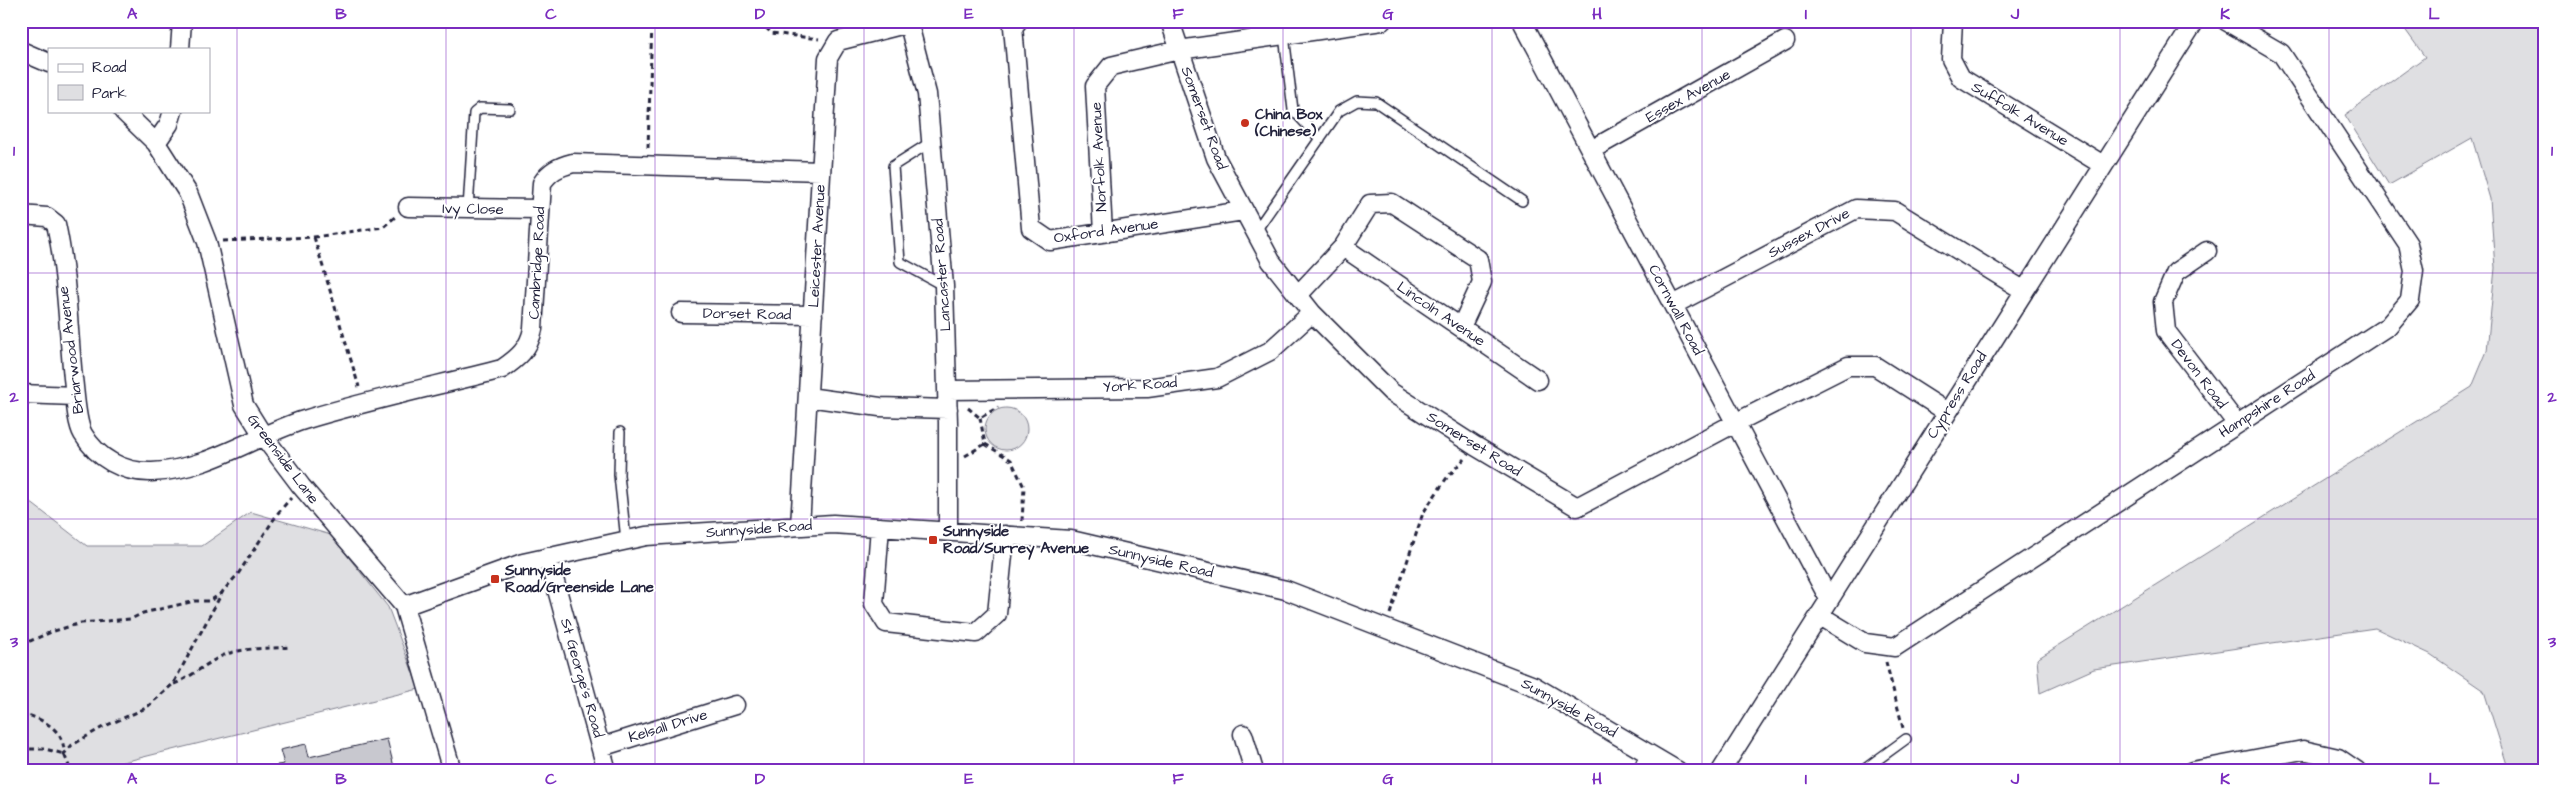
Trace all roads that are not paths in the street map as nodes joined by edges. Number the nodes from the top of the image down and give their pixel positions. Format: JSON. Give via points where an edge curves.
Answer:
{"nodes":[{"id":1,"x":182,"y":21,"type":"edge"},
{"id":2,"x":1018,"y":21,"type":"edge"},
{"id":3,"x":1170,"y":21,"type":"edge"},
{"id":4,"x":1382,"y":21,"type":"edge"},
{"id":5,"x":1522,"y":21,"type":"edge"},
{"id":6,"x":1953,"y":21,"type":"edge"},
{"id":7,"x":2194,"y":21,"type":"edge"},
{"id":8,"x":2226,"y":21,"type":"edge"},
{"id":9,"x":908,"y":22,"type":"edge"},
{"id":10,"x":1284,"y":36,"type":"junction"},
{"id":11,"x":1785,"y":41,"type":"dead end"},
{"id":12,"x":180,"y":48,"type":"edge"},
{"id":13,"x":1179,"y":50,"type":"junction"},
{"id":14,"x":21,"y":51,"type":"edge"},
{"id":15,"x":48,"y":63,"type":"edge"},
{"id":16,"x":510,"y":109,"type":"dead end"},
{"id":17,"x":124,"y":112,"type":"edge"},
{"id":18,"x":173,"y":112,"type":"edge"},
{"id":19,"x":1320,"y":139,"type":"junction"},
{"id":20,"x":931,"y":142,"type":"junction"},
{"id":21,"x":156,"y":143,"type":"junction"},
{"id":22,"x":1591,"y":150,"type":"junction"},
{"id":23,"x":2103,"y":165,"type":"junction"},
{"id":24,"x":821,"y":171,"type":"junction"},
{"id":25,"x":1522,"y":201,"type":"dead end"},
{"id":26,"x":408,"y":208,"type":"road end"},
{"id":27,"x":468,"y":209,"type":"junction"},
{"id":28,"x":539,"y":209,"type":"junction"},
{"id":29,"x":1243,"y":211,"type":"junction"},
{"id":30,"x":21,"y":215,"type":"edge"},
{"id":31,"x":1255,"y":232,"type":"junction"},
{"id":32,"x":1104,"y":233,"type":"junction"},
{"id":33,"x":1343,"y":248,"type":"junction"},
{"id":34,"x":2208,"y":251,"type":"dead end"},
{"id":35,"x":944,"y":286,"type":"junction"},
{"id":36,"x":2023,"y":290,"type":"junction"},
{"id":37,"x":1298,"y":295,"type":"junction"},
{"id":38,"x":1673,"y":305,"type":"junction"},
{"id":39,"x":682,"y":313,"type":"dead end"},
{"id":40,"x":1312,"y":313,"type":"junction"},
{"id":41,"x":813,"y":316,"type":"junction"},
{"id":42,"x":1461,"y":327,"type":"junction"},
{"id":43,"x":1538,"y":380,"type":"dead end"},
{"id":44,"x":947,"y":390,"type":"junction"},
{"id":45,"x":21,"y":394,"type":"edge"},
{"id":46,"x":75,"y":396,"type":"junction"},
{"id":47,"x":808,"y":398,"type":"junction"},
{"id":48,"x":948,"y":409,"type":"junction"},
{"id":49,"x":1947,"y":412,"type":"junction"},
{"id":50,"x":1735,"y":422,"type":"junction"},
{"id":51,"x":2237,"y":424,"type":"junction"},
{"id":52,"x":620,"y":432,"type":"dead end"},
{"id":53,"x":264,"y":437,"type":"junction"},
{"id":54,"x":800,"y":526,"type":"junction"},
{"id":55,"x":880,"y":527,"type":"junction"},
{"id":56,"x":948,"y":532,"type":"junction"},
{"id":57,"x":1013,"y":536,"type":"junction"},
{"id":58,"x":626,"y":540,"type":"junction"},
{"id":59,"x":548,"y":557,"type":"junction"},
{"id":60,"x":1829,"y":599,"type":"junction"},
{"id":61,"x":404,"y":606,"type":"junction"},
{"id":62,"x":1819,"y":615,"type":"junction"},
{"id":63,"x":736,"y":705,"type":"dead end"},
{"id":64,"x":1244,"y":734,"type":"dead end"},
{"id":65,"x":1906,"y":739,"type":"road end"},
{"id":66,"x":601,"y":747,"type":"junction"},
{"id":67,"x":1649,"y":754,"type":"junction"},
{"id":68,"x":2223,"y":768,"type":"edge"},
{"id":69,"x":452,"y":771,"type":"edge"},
{"id":70,"x":608,"y":771,"type":"edge"},
{"id":71,"x":1254,"y":771,"type":"edge"},
{"id":72,"x":1642,"y":771,"type":"edge"},
{"id":73,"x":1678,"y":771,"type":"edge"},
{"id":74,"x":1721,"y":771,"type":"edge"},
{"id":75,"x":1862,"y":771,"type":"edge"},
{"id":76,"x":2192,"y":771,"type":"edge"},
{"id":77,"x":2357,"y":771,"type":"edge"}],
"edges":[{"from":1,"to":12,"type":"street"},
{"from":2,"to":32,"type":"street","name":"Oxford Avenue","via":[[1013,27],[1031,228],[1050,241]]},
{"from":3,"to":13,"type":"street","name":"Somerset Road"},
{"from":4,"to":10,"type":"street","name":"Norfolk Avenue"},
{"from":5,"to":22,"type":"street","name":"Cornwall Road"},
{"from":6,"to":23,"type":"street","name":"Suffolk Avenue","via":[[1951,59],[1961,78]]},
{"from":7,"to":23,"type":"street","name":"Cypress Road"},
{"from":8,"to":51,"type":"street","name":"Hampshire Road","via":[[2281,53],[2408,244],[2414,271],[2410,300],[2388,326]]},
{"from":9,"to":20,"type":"street","name":"Lancaster Road","via":[[927,94]]},
{"from":9,"to":24,"type":"street","name":"Leicester Avenue","via":[[838,41],[828,58]]},
{"from":10,"to":13,"type":"street","name":"Norfolk Avenue"},
{"from":10,"to":19,"type":"lane","via":[[1293,110]]},
{"from":11,"to":22,"type":"street","name":"Essex Avenue"},
{"from":13,"to":29,"type":"street","name":"Somerset Road","via":[[1216,158]]},
{"from":13,"to":32,"type":"street","name":"Norfolk Avenue","via":[[1111,66],[1095,86]]},
{"from":14,"to":15,"type":"street"},
{"from":16,"to":27,"type":"lane","via":[[480,108],[474,113]]},
{"from":17,"to":21,"type":"street","name":"Greenside Lane"},
{"from":18,"to":21,"type":"street"},
{"from":19,"to":25,"type":"lane","via":[[1339,111],[1357,101],[1376,102]]},
{"from":19,"to":31,"type":"lane"},
{"from":20,"to":35,"type":"street","name":"Lancaster Road"},
{"from":20,"to":35,"type":"lane","via":[[893,166],[900,262]]},
{"from":21,"to":53,"type":"street","name":"Greenside Lane","via":[[188,193],[207,242],[244,405]]},
{"from":22,"to":38,"type":"street","name":"Cornwall Road"},
{"from":23,"to":36,"type":"street","name":"Cypress Road"},
{"from":24,"to":28,"type":"street","name":"Cambridge Road","via":[[573,163],[552,170],[542,183]]},
{"from":24,"to":41,"type":"street","name":"Leicester Avenue"},
{"from":26,"to":27,"type":"street","name":"Ivy Close"},
{"from":27,"to":28,"type":"street","name":"Ivy Close"},
{"from":28,"to":53,"type":"street","name":"Cambridge Road","via":[[533,329],[527,347],[518,357],[502,368],[304,420]]},
{"from":29,"to":31,"type":"street","name":"Somerset Road"},
{"from":29,"to":32,"type":"street","name":"Oxford Avenue"},
{"from":30,"to":46,"type":"street","name":"Briarwood Avenue","via":[[46,217],[56,224]]},
{"from":31,"to":37,"type":"street","name":"Somerset Road","via":[[1271,261]]},
{"from":33,"to":37,"type":"street"},
{"from":33,"to":42,"type":"street","name":"Lincoln Avenue"},
{"from":33,"to":42,"type":"street","via":[[1370,204],[1392,203],[1478,259],[1482,282]]},
{"from":34,"to":51,"type":"street","name":"Devon Road","via":[[2176,272],[2162,302],[2166,331]]},
{"from":35,"to":44,"type":"street","name":"Lancaster Road"},
{"from":36,"to":38,"type":"street","name":"Sussex Drive","via":[[1895,210],[1856,209]]},
{"from":36,"to":49,"type":"street","name":"Cypress Road"},
{"from":37,"to":40,"type":"street","name":"Somerset Road"},
{"from":38,"to":50,"type":"street","name":"Cornwall Road"},
{"from":39,"to":41,"type":"street","name":"Dorset Road"},
{"from":40,"to":44,"type":"street","name":"York Road","via":[[1270,351],[1218,378],[1147,388]]},
{"from":40,"to":50,"type":"street","name":"Somerset Road","via":[[1391,392],[1576,507]]},
{"from":41,"to":47,"type":"street","name":"Leicester Avenue"},
{"from":42,"to":43,"type":"street","name":"Lincoln Avenue"},
{"from":44,"to":48,"type":"street","name":"Lancaster Road"},
{"from":45,"to":46,"type":"street"},
{"from":46,"to":53,"type":"street","name":"Briarwood Avenue","via":[[82,433],[110,462],[128,470],[151,472],[180,468],[225,455]]},
{"from":47,"to":48,"type":"street","via":[[880,407]]},
{"from":47,"to":54,"type":"street","name":"Leicester Avenue"},
{"from":48,"to":56,"type":"street","name":"Lancaster Road"},
{"from":49,"to":50,"type":"street","name":"Somerset Road","via":[[1875,366],[1848,366]]},
{"from":49,"to":60,"type":"street","name":"Cypress Road"},
{"from":50,"to":60,"type":"street","name":"Cornwall Road"},
{"from":51,"to":62,"type":"street","name":"Hampshire Road","via":[[1895,647],[1865,643]]},
{"from":52,"to":58,"type":"lane","via":[[619,475]]},
{"from":53,"to":61,"type":"street","name":"Greenside Lane","via":[[301,486]]},
{"from":54,"to":55,"type":"street","name":"Sunnyside Road"},
{"from":54,"to":58,"type":"street","name":"Sunnyside Road"},
{"from":55,"to":56,"type":"street","name":"Sunnyside Road"},
{"from":55,"to":57,"type":"street","via":[[874,604],[886,623],[976,633],[997,614]]},
{"from":56,"to":57,"type":"street","name":"Sunnyside Road"},
{"from":57,"to":67,"type":"street","name":"Sunnyside Road","via":[[1071,540],[1286,590],[1534,686]]},
{"from":58,"to":59,"type":"street","name":"Sunnyside Road"},
{"from":59,"to":61,"type":"street","name":"Sunnyside Road"},
{"from":59,"to":66,"type":"street","name":"St George's Road"},
{"from":60,"to":62,"type":"street","name":"Cypress Road"},
{"from":61,"to":69,"type":"street","name":"Greenside Lane"},
{"from":62,"to":74,"type":"street","name":"Cypress Road"},
{"from":63,"to":66,"type":"street","name":"Kelsall Drive"},
{"from":64,"to":71,"type":"street"},
{"from":65,"to":75,"type":"lane"},
{"from":66,"to":70,"type":"street","name":"St George's Road"},
{"from":67,"to":72,"type":"street"},
{"from":67,"to":73,"type":"street","name":"Sunnyside Road"},
{"from":68,"to":76,"type":"street"},
{"from":68,"to":77,"type":"street","via":[[2303,750],[2338,758]]}]}
